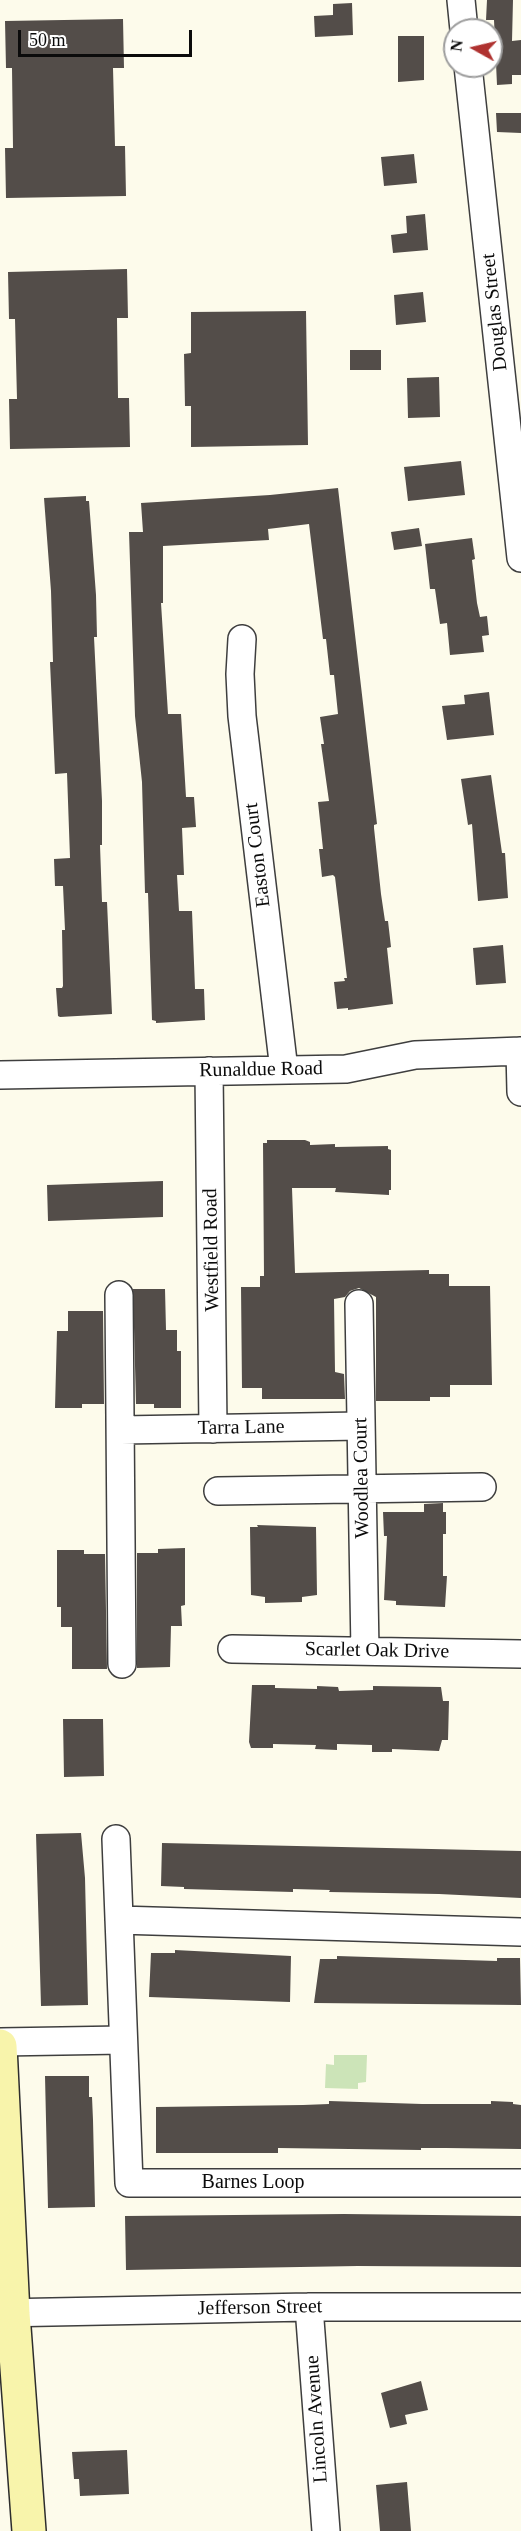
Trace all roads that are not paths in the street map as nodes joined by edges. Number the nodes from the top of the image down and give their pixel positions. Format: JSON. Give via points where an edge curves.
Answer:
{"nodes":[{"id":1,"x":461,"y":0,"type":"edge"},
{"id":2,"x":463,"y":18,"type":"edge"},
{"id":3,"x":469,"y":78,"type":"edge"},
{"id":4,"x":521,"y":558,"type":"edge"},
{"id":5,"x":242,"y":639,"type":"dead end"},
{"id":6,"x":520,"y":1051,"type":"edge"},
{"id":7,"x":284,"y":1070,"type":"junction"},
{"id":8,"x":209,"y":1071,"type":"junction"},
{"id":9,"x":0,"y":1075,"type":"edge"},
{"id":10,"x":521,"y":1092,"type":"edge"},
{"id":11,"x":119,"y":1295,"type":"dead end"},
{"id":12,"x":360,"y":1304,"type":"dead end"},
{"id":13,"x":361,"y":1426,"type":"junction"},
{"id":14,"x":213,"y":1429,"type":"junction"},
{"id":15,"x":120,"y":1431,"type":"junction"},
{"id":16,"x":482,"y":1487,"type":"dead end"},
{"id":17,"x":362,"y":1489,"type":"junction"},
{"id":18,"x":218,"y":1491,"type":"dead end"},
{"id":19,"x":232,"y":1649,"type":"dead end"},
{"id":20,"x":364,"y":1651,"type":"junction"},
{"id":21,"x":521,"y":1654,"type":"edge"},
{"id":22,"x":122,"y":1664,"type":"dead end"},
{"id":23,"x":116,"y":1839,"type":"dead end"},
{"id":24,"x":119,"y":1920,"type":"junction"},
{"id":25,"x":521,"y":1932,"type":"edge"},
{"id":26,"x":123,"y":2040,"type":"junction"},
{"id":27,"x":0,"y":2044,"type":"edge"},
{"id":28,"x":521,"y":2183,"type":"edge"},
{"id":29,"x":309,"y":2307,"type":"junction"},
{"id":30,"x":521,"y":2307,"type":"edge"},
{"id":31,"x":7,"y":2314,"type":"edge"},
{"id":32,"x":28,"y":2531,"type":"edge"},
{"id":33,"x":326,"y":2531,"type":"edge"}],
"edges":[{"from":1,"to":2,"type":"street"},
{"from":3,"to":4,"type":"street","name":"Douglas Street"},
{"from":5,"to":7,"type":"street","name":"Easton Court","via":[[242,716]]},
{"from":6,"to":7,"type":"street","name":"Runaldue Road","via":[[443,1052],[346,1069]]},
{"from":6,"to":10,"type":"street"},
{"from":7,"to":8,"type":"street","name":"Runaldue Road"},
{"from":8,"to":9,"type":"street","name":"Runaldue Road"},
{"from":8,"to":14,"type":"street","name":"Westfield Road"},
{"from":11,"to":15,"type":"street"},
{"from":12,"to":13,"type":"street","name":"Woodlea Court"},
{"from":13,"to":14,"type":"street","name":"Tarra Lane"},
{"from":13,"to":17,"type":"street","name":"Woodlea Court"},
{"from":14,"to":15,"type":"street","name":"Tarra Lane"},
{"from":15,"to":22,"type":"street"},
{"from":16,"to":17,"type":"street"},
{"from":17,"to":18,"type":"street"},
{"from":17,"to":20,"type":"street","name":"Woodlea Court"},
{"from":19,"to":20,"type":"street","name":"Scarlet Oak Drive"},
{"from":20,"to":21,"type":"street","name":"Scarlet Oak Drive"},
{"from":23,"to":24,"type":"street","name":"Barnes Loop"},
{"from":24,"to":25,"type":"street"},
{"from":24,"to":26,"type":"street","name":"Barnes Loop"},
{"from":26,"to":27,"type":"street"},
{"from":26,"to":28,"type":"street","name":"Barnes Loop","via":[[129,2183]]},
{"from":27,"to":31,"type":"street"},
{"from":29,"to":30,"type":"street","name":"Jefferson Street"},
{"from":29,"to":31,"type":"street","name":"Jefferson Street"},
{"from":29,"to":33,"type":"street","name":"Lincoln Avenue"},
{"from":31,"to":32,"type":"street"}]}
